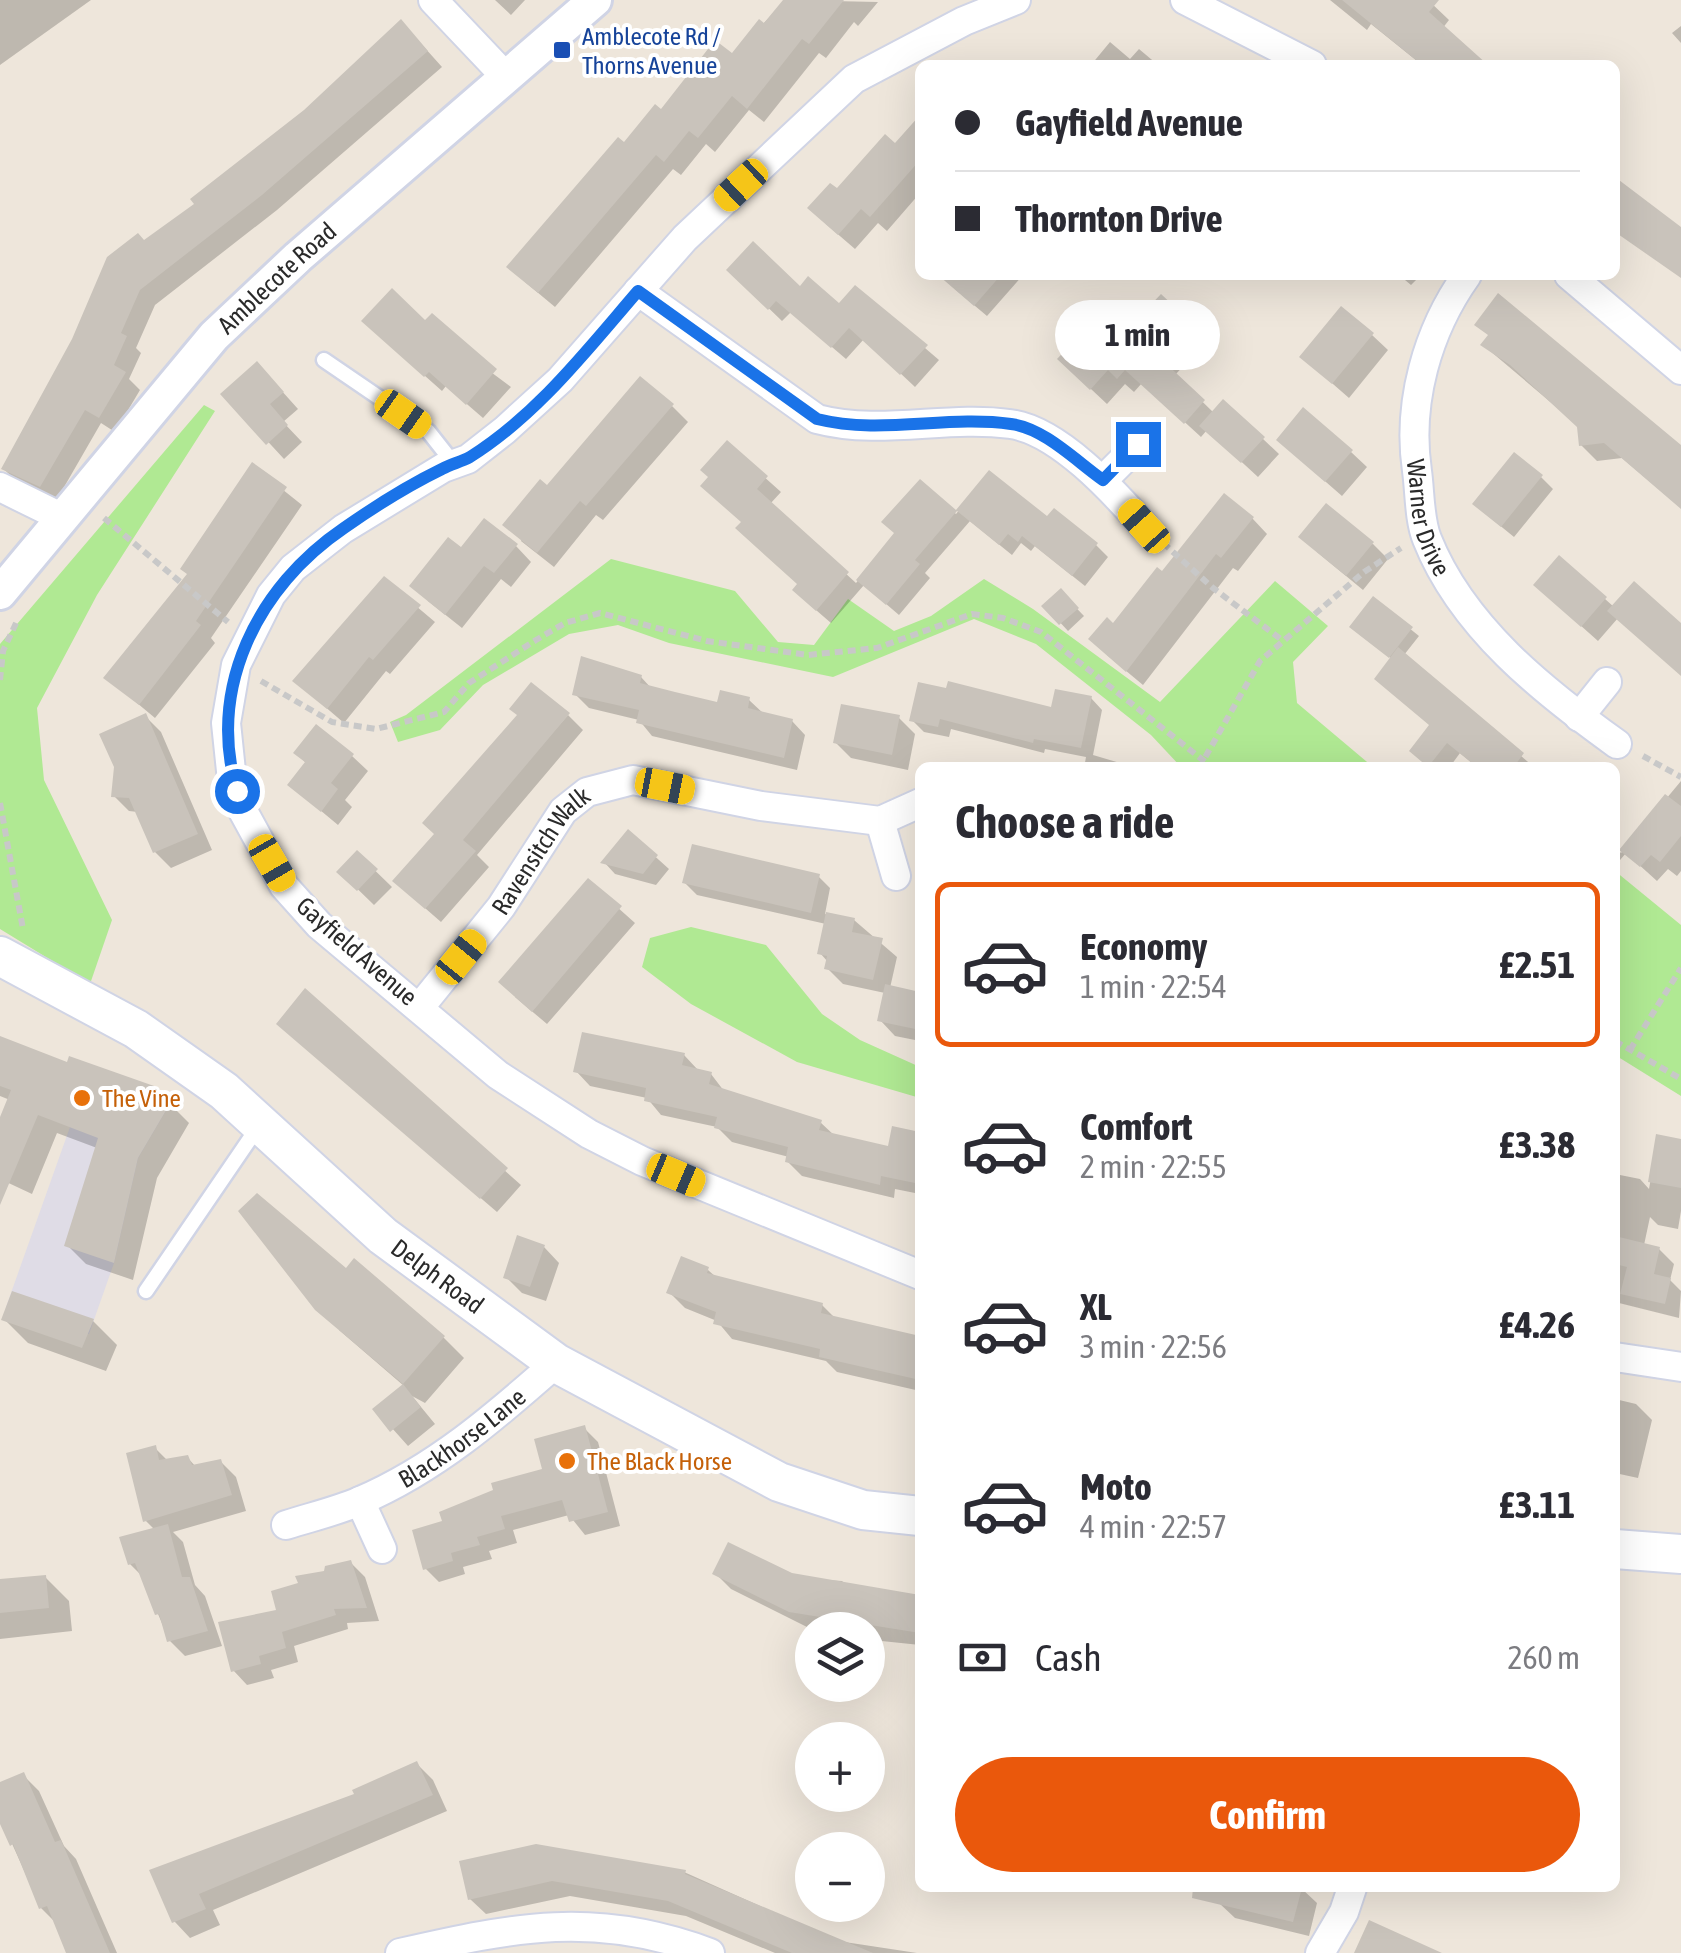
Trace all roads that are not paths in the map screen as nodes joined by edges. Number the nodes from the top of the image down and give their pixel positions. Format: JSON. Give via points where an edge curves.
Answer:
{"nodes":[{"id":1,"x":433,"y":0,"type":"edge"},
{"id":2,"x":595,"y":0,"type":"edge"},
{"id":3,"x":1016,"y":0,"type":"edge"},
{"id":4,"x":1185,"y":0,"type":"edge"},
{"id":5,"x":1302,"y":60,"type":"edge"},
{"id":6,"x":506,"y":77,"type":"junction"},
{"id":7,"x":1464,"y":280,"type":"edge"},
{"id":8,"x":1575,"y":280,"type":"edge"},
{"id":9,"x":638,"y":291,"type":"junction"},
{"id":10,"x":324,"y":360,"type":"dead end"},
{"id":11,"x":1681,"y":370,"type":"edge"},
{"id":12,"x":1138,"y":444,"type":"dead end"},
{"id":13,"x":454,"y":464,"type":"junction"},
{"id":14,"x":1103,"y":480,"type":"junction"},
{"id":15,"x":0,"y":487,"type":"edge"},
{"id":16,"x":62,"y":517,"type":"junction"},
{"id":17,"x":1144,"y":526,"type":"road end"},
{"id":18,"x":0,"y":593,"type":"edge"},
{"id":19,"x":1607,"y":682,"type":"dead end"},
{"id":20,"x":1579,"y":717,"type":"junction"},
{"id":21,"x":1618,"y":744,"type":"road end"},
{"id":22,"x":915,"y":805,"type":"edge"},
{"id":23,"x":880,"y":821,"type":"junction"},
{"id":24,"x":896,"y":876,"type":"dead end"},
{"id":25,"x":12,"y":946,"type":"edge"},
{"id":26,"x":420,"y":1006,"type":"junction"},
{"id":27,"x":260,"y":1123,"type":"junction"},
{"id":28,"x":915,"y":1273,"type":"edge"},
{"id":29,"x":146,"y":1292,"type":"dead end"},
{"id":30,"x":1620,"y":1359,"type":"edge"},
{"id":31,"x":556,"y":1363,"type":"junction"},
{"id":32,"x":1681,"y":1367,"type":"edge"},
{"id":33,"x":360,"y":1501,"type":"junction"},
{"id":34,"x":915,"y":1515,"type":"edge"},
{"id":35,"x":286,"y":1525,"type":"dead end"},
{"id":36,"x":382,"y":1549,"type":"dead end"},
{"id":37,"x":1620,"y":1550,"type":"edge"},
{"id":38,"x":1681,"y":1554,"type":"edge"},
{"id":39,"x":1351,"y":1892,"type":"edge"},
{"id":40,"x":400,"y":1953,"type":"edge"},
{"id":41,"x":710,"y":1953,"type":"edge"},
{"id":42,"x":1320,"y":1953,"type":"edge"}],
"edges":[{"from":1,"to":6,"type":"street"},
{"from":2,"to":6,"type":"street","name":"Amblecote Road"},
{"from":3,"to":9,"type":"street","name":"Gayfield Avenue","via":[[854,79],[684,238]]},
{"from":4,"to":5,"type":"street"},
{"from":6,"to":16,"type":"street","name":"Amblecote Road","via":[[214,336]]},
{"from":7,"to":20,"type":"street","name":"Warner Drive","via":[[1436,330],[1414,408],[1426,536],[1494,641]]},
{"from":8,"to":11,"type":"street"},
{"from":9,"to":13,"type":"street","name":"Gayfield Avenue","via":[[560,380],[505,430]]},
{"from":9,"to":14,"type":"street","via":[[817,419],[851,428],[1013,424]]},
{"from":10,"to":13,"type":"lane","via":[[428,431]]},
{"from":12,"to":14,"type":"street"},
{"from":13,"to":26,"type":"street","name":"Gayfield Avenue","via":[[342,528],[294,568],[272,595],[236,665],[226,723],[243,811],[284,886],[319,925]]},
{"from":14,"to":17,"type":"street"},
{"from":15,"to":16,"type":"street"},
{"from":16,"to":18,"type":"street","name":"Amblecote Road"},
{"from":19,"to":20,"type":"street"},
{"from":20,"to":21,"type":"street","name":"Warner Drive"},
{"from":22,"to":23,"type":"street"},
{"from":23,"to":24,"type":"street"},
{"from":23,"to":26,"type":"street","name":"Ravensitch Walk","via":[[633,780],[587,792],[564,811],[502,907]]},
{"from":25,"to":27,"type":"main road","name":"Delph Road"},
{"from":26,"to":28,"type":"street","name":"Gayfield Avenue","via":[[498,1075],[589,1134]]},
{"from":27,"to":29,"type":"lane"},
{"from":27,"to":31,"type":"main road","name":"Delph Road","via":[[383,1236]]},
{"from":30,"to":32,"type":"street"},
{"from":31,"to":33,"type":"street","name":"Blackhorse Lane","via":[[476,1433]]},
{"from":31,"to":34,"type":"main road","name":"Delph Road","via":[[779,1482],[863,1510]]},
{"from":33,"to":35,"type":"street","name":"Blackhorse Lane"},
{"from":33,"to":36,"type":"street"},
{"from":37,"to":38,"type":"main road"},
{"from":39,"to":42,"type":"street"},
{"from":40,"to":41,"type":"street","via":[[557,1924],[678,1940]]}]}
